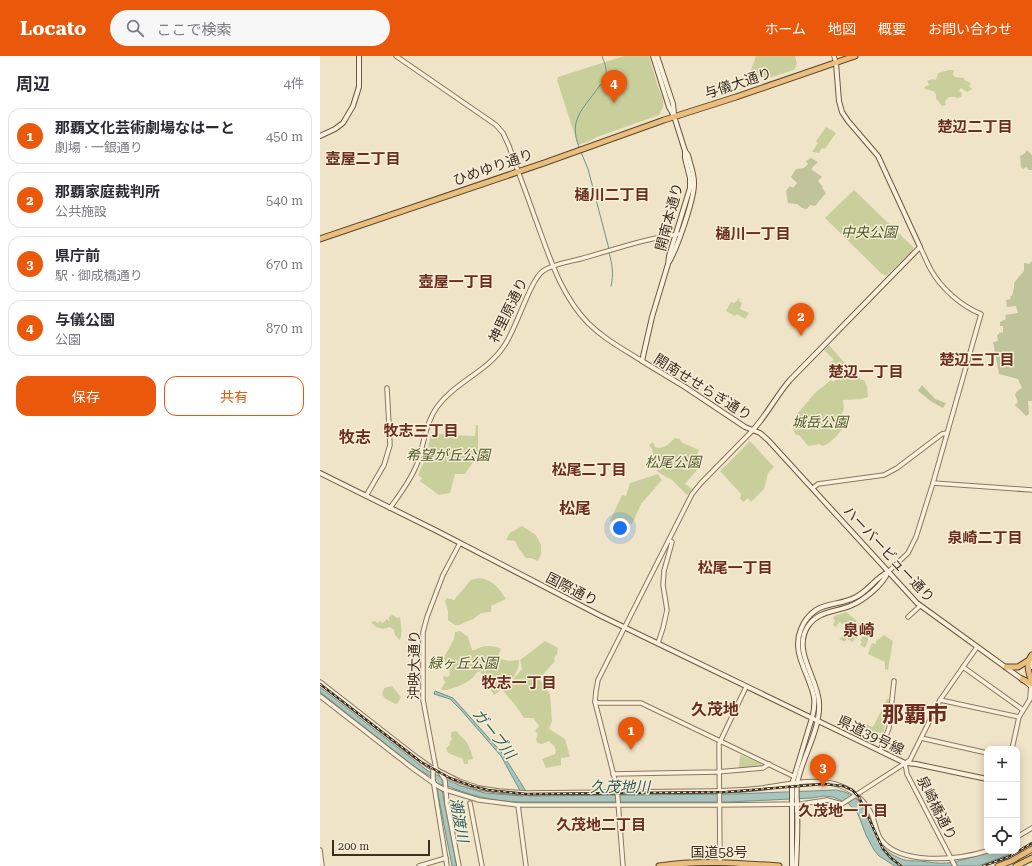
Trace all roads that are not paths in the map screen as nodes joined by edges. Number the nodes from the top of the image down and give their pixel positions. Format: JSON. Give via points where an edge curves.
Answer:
{"nodes":[{"id":1,"x":359,"y":56,"type":"edge"},
{"id":2,"x":396,"y":56,"type":"edge"},
{"id":3,"x":653,"y":56,"type":"edge"},
{"id":4,"x":657,"y":56,"type":"edge"},
{"id":5,"x":834,"y":56,"type":"edge"},
{"id":6,"x":855,"y":56,"type":"edge"},
{"id":7,"x":836,"y":63,"type":"junction"},
{"id":8,"x":674,"y":116,"type":"junction"},
{"id":9,"x":320,"y":136,"type":"edge"},
{"id":10,"x":518,"y":171,"type":"junction"},
{"id":11,"x":678,"y":235,"type":"junction"},
{"id":12,"x":320,"y":239,"type":"edge"},
{"id":13,"x":920,"y":247,"type":"junction"},
{"id":14,"x":553,"y":267,"type":"junction"},
{"id":15,"x":642,"y":361,"type":"junction"},
{"id":16,"x":387,"y":388,"type":"dead end"},
{"id":17,"x":752,"y":430,"type":"junction"},
{"id":18,"x":947,"y":433,"type":"junction"},
{"id":19,"x":320,"y":473,"type":"edge"},
{"id":20,"x":933,"y":483,"type":"junction"},
{"id":21,"x":813,"y":488,"type":"junction"},
{"id":22,"x":1032,"y":490,"type":"edge"},
{"id":23,"x":366,"y":496,"type":"junction"},
{"id":24,"x":390,"y":508,"type":"junction"},
{"id":25,"x":670,"y":541,"type":"junction"},
{"id":26,"x":460,"y":543,"type":"junction"},
{"id":27,"x":658,"y":560,"type":"junction"},
{"id":28,"x":665,"y":564,"type":"junction"},
{"id":29,"x":888,"y":572,"type":"junction"},
{"id":30,"x":920,"y":606,"type":"junction"},
{"id":31,"x":908,"y":617,"type":"dead end"},
{"id":32,"x":625,"y":627,"type":"junction"},
{"id":33,"x":658,"y":643,"type":"junction"},
{"id":34,"x":977,"y":647,"type":"junction"},
{"id":35,"x":1032,"y":655,"type":"edge"},
{"id":36,"x":1030,"y":660,"type":"edge"},
{"id":37,"x":963,"y":667,"type":"junction"},
{"id":38,"x":1032,"y":667,"type":"edge"},
{"id":39,"x":1006,"y":668,"type":"junction"},
{"id":40,"x":894,"y":681,"type":"dead end"},
{"id":41,"x":320,"y":682,"type":"edge"},
{"id":42,"x":1030,"y":682,"type":"edge"},
{"id":43,"x":746,"y":687,"type":"junction"},
{"id":44,"x":320,"y":696,"type":"edge"},
{"id":45,"x":1031,"y":697,"type":"edge"},
{"id":46,"x":940,"y":700,"type":"junction"},
{"id":47,"x":595,"y":702,"type":"junction"},
{"id":48,"x":1032,"y":705,"type":"edge"},
{"id":49,"x":1024,"y":709,"type":"junction"},
{"id":50,"x":1019,"y":717,"type":"junction"},
{"id":51,"x":815,"y":719,"type":"junction"},
{"id":52,"x":921,"y":738,"type":"junction"},
{"id":53,"x":720,"y":741,"type":"junction"},
{"id":54,"x":1013,"y":746,"type":"edge"},
{"id":55,"x":880,"y":751,"type":"junction"},
{"id":56,"x":984,"y":752,"type":"edge"},
{"id":57,"x":905,"y":763,"type":"junction"},
{"id":58,"x":769,"y":764,"type":"junction"},
{"id":59,"x":434,"y":770,"type":"junction"},
{"id":60,"x":719,"y":772,"type":"junction"},
{"id":61,"x":613,"y":774,"type":"junction"},
{"id":62,"x":793,"y":776,"type":"junction"},
{"id":63,"x":984,"y":778,"type":"edge"},
{"id":64,"x":434,"y":782,"type":"junction"},
{"id":65,"x":797,"y":783,"type":"junction"},
{"id":66,"x":792,"y":784,"type":"junction"},
{"id":67,"x":445,"y":788,"type":"junction"},
{"id":68,"x":719,"y":792,"type":"junction"},
{"id":69,"x":617,"y":793,"type":"junction"},
{"id":70,"x":856,"y":795,"type":"junction"},
{"id":71,"x":792,"y":802,"type":"junction"},
{"id":72,"x":797,"y":802,"type":"junction"},
{"id":73,"x":470,"y":803,"type":"dead end"},
{"id":74,"x":619,"y":804,"type":"junction"},
{"id":75,"x":719,"y":804,"type":"junction"},
{"id":76,"x":518,"y":806,"type":"junction"},
{"id":77,"x":1032,"y":828,"type":"edge"},
{"id":78,"x":1020,"y":835,"type":"edge"},
{"id":79,"x":1032,"y":849,"type":"edge"},
{"id":80,"x":320,"y":850,"type":"edge"},
{"id":81,"x":984,"y":852,"type":"edge"},
{"id":82,"x":446,"y":858,"type":"junction"},
{"id":83,"x":1032,"y":858,"type":"edge"},
{"id":84,"x":952,"y":860,"type":"junction"},
{"id":85,"x":720,"y":862,"type":"junction"},
{"id":86,"x":322,"y":866,"type":"edge"},
{"id":87,"x":419,"y":866,"type":"edge"},
{"id":88,"x":448,"y":866,"type":"edge"},
{"id":89,"x":459,"y":866,"type":"edge"},
{"id":90,"x":482,"y":866,"type":"edge"},
{"id":91,"x":526,"y":866,"type":"edge"},
{"id":92,"x":623,"y":866,"type":"edge"},
{"id":93,"x":659,"y":866,"type":"edge"},
{"id":94,"x":779,"y":866,"type":"edge"},
{"id":95,"x":792,"y":866,"type":"edge"},
{"id":96,"x":796,"y":866,"type":"edge"},
{"id":97,"x":955,"y":866,"type":"edge"},
{"id":98,"x":998,"y":866,"type":"edge"},
{"id":99,"x":1016,"y":866,"type":"edge"}],
"edges":[{"from":1,"to":9,"type":"main road","via":[[359,88],[354,103],[343,123]]},
{"from":2,"to":10,"type":"street","via":[[499,127],[507,140]]},
{"from":3,"to":8,"type":"main road"},
{"from":4,"to":8,"type":"main road","via":[[673,105]]},
{"from":5,"to":7,"type":"street"},
{"from":6,"to":7,"type":"highway","name":"与儀大通り"},
{"from":7,"to":8,"type":"highway","name":"与儀大通り"},
{"from":7,"to":13,"type":"main road","via":[[842,112],[878,156]]},
{"from":8,"to":10,"type":"highway","name":"ひめゆり通り"},
{"from":8,"to":11,"type":"main road","name":"開南本通り","via":[[690,178],[690,188]]},
{"from":10,"to":12,"type":"highway","name":"ひめゆり通り"},
{"from":10,"to":14,"type":"street"},
{"from":11,"to":14,"type":"street","name":"神里原通り","via":[[658,238]]},
{"from":11,"to":15,"type":"main road","name":"開南本通り","via":[[669,256]]},
{"from":13,"to":17,"type":"main road","via":[[790,380]]},
{"from":13,"to":18,"type":"street","via":[[932,272],[942,284],[963,304],[981,314]]},
{"from":14,"to":15,"type":"street","via":[[569,299],[587,322],[614,344]]},
{"from":14,"to":24,"type":"street","name":"神里原通り","via":[[537,276],[510,337],[499,354],[436,408],[415,469]]},
{"from":15,"to":17,"type":"main road","name":"開南せせらぎ通り"},
{"from":16,"to":23,"type":"street","via":[[390,445],[384,465]]},
{"from":17,"to":21,"type":"main road","name":"ハーバービュー通り","via":[[771,442]]},
{"from":17,"to":25,"type":"street","via":[[696,489],[686,504]]},
{"from":18,"to":20,"type":"street"},
{"from":18,"to":21,"type":"street","via":[[884,475],[818,484]]},
{"from":19,"to":23,"type":"main road","name":"国際通り"},
{"from":20,"to":22,"type":"street"},
{"from":20,"to":29,"type":"street","via":[[911,548]]},
{"from":21,"to":29,"type":"main road","name":"ハーバービュー通り"},
{"from":23,"to":24,"type":"main road","name":"国際通り"},
{"from":24,"to":26,"type":"main road","name":"国際通り"},
{"from":25,"to":27,"type":"street"},
{"from":25,"to":28,"type":"street"},
{"from":26,"to":32,"type":"main road","name":"国際通り"},
{"from":26,"to":59,"type":"street","name":"沖映大通り","via":[[443,575],[423,632],[423,700]]},
{"from":27,"to":28,"type":"street"},
{"from":27,"to":32,"type":"street"},
{"from":28,"to":33,"type":"street","via":[[663,581],[667,610]]},
{"from":29,"to":30,"type":"main road","name":"ハーバービュー通り"},
{"from":29,"to":51,"type":"main road","via":[[886,578],[862,599],[850,606],[821,614],[806,629],[802,650],[818,696],[819,710]]},
{"from":30,"to":31,"type":"street"},
{"from":30,"to":34,"type":"main road","name":"ハーバービュー通り"},
{"from":32,"to":33,"type":"main road","name":"国際通り"},
{"from":32,"to":47,"type":"street","via":[[598,680]]},
{"from":33,"to":43,"type":"main road","name":"国際通り"},
{"from":34,"to":37,"type":"street"},
{"from":34,"to":39,"type":"main road","name":"ハーバービュー通り"},
{"from":35,"to":36,"type":"highway"},
{"from":36,"to":38,"type":"main road"},
{"from":36,"to":39,"type":"highway","via":[[1018,667]]},
{"from":36,"to":42,"type":"highway"},
{"from":37,"to":46,"type":"street"},
{"from":37,"to":49,"type":"street"},
{"from":39,"to":42,"type":"main road","name":"ハーバービュー通り"},
{"from":40,"to":55,"type":"street","via":[[889,728]]},
{"from":41,"to":59,"type":"street"},
{"from":42,"to":45,"type":"street"},
{"from":43,"to":51,"type":"main road","name":"国際通り"},
{"from":43,"to":53,"type":"street"},
{"from":44,"to":64,"type":"street"},
{"from":45,"to":49,"type":"street"},
{"from":46,"to":50,"type":"street"},
{"from":46,"to":52,"type":"street"},
{"from":47,"to":53,"type":"street","via":[[641,703]]},
{"from":47,"to":61,"type":"street"},
{"from":48,"to":49,"type":"street"},
{"from":49,"to":50,"type":"street"},
{"from":50,"to":54,"type":"street"},
{"from":51,"to":55,"type":"main road","name":"県道39号線"},
{"from":51,"to":62,"type":"main road"},
{"from":51,"to":65,"type":"main road"},
{"from":52,"to":56,"type":"street"},
{"from":52,"to":57,"type":"street","via":[[911,758]]},
{"from":53,"to":58,"type":"street"},
{"from":53,"to":60,"type":"street"},
{"from":55,"to":57,"type":"main road","name":"県道39号線"},
{"from":57,"to":63,"type":"main road","name":"県道39号線"},
{"from":57,"to":70,"type":"street"},
{"from":57,"to":84,"type":"street","name":"泉崎橋通り","via":[[907,774]]},
{"from":58,"to":60,"type":"street","via":[[763,768]]},
{"from":58,"to":62,"type":"street"},
{"from":59,"to":64,"type":"street","name":"沖映大通り"},
{"from":59,"to":67,"type":"street","via":[[443,776]]},
{"from":59,"to":69,"type":"street","via":[[479,788],[499,791]]},
{"from":60,"to":61,"type":"street"},
{"from":60,"to":68,"type":"street"},
{"from":61,"to":69,"type":"street"},
{"from":62,"to":66,"type":"main road"},
{"from":64,"to":67,"type":"street"},
{"from":64,"to":82,"type":"street","name":"沖映大通り"},
{"from":65,"to":66,"type":"street"},
{"from":65,"to":70,"type":"street","via":[[835,784]]},
{"from":65,"to":72,"type":"main road"},
{"from":66,"to":68,"type":"street"},
{"from":66,"to":71,"type":"main road"},
{"from":67,"to":76,"type":"street","via":[[479,800]]},
{"from":67,"to":89,"type":"street"},
{"from":68,"to":69,"type":"street"},
{"from":68,"to":75,"type":"street"},
{"from":69,"to":74,"type":"street"},
{"from":70,"to":72,"type":"street","via":[[842,804],[827,800]]},
{"from":70,"to":84,"type":"street","via":[[869,809],[880,839],[893,852],[909,858]]},
{"from":71,"to":72,"type":"street"},
{"from":71,"to":75,"type":"street"},
{"from":71,"to":95,"type":"main road"},
{"from":72,"to":96,"type":"main road"},
{"from":73,"to":90,"type":"street"},
{"from":74,"to":75,"type":"street"},
{"from":74,"to":76,"type":"street"},
{"from":74,"to":92,"type":"street"},
{"from":75,"to":85,"type":"street"},
{"from":76,"to":91,"type":"street"},
{"from":77,"to":78,"type":"street"},
{"from":79,"to":98,"type":"highway"},
{"from":80,"to":86,"type":"street"},
{"from":81,"to":84,"type":"street"},
{"from":82,"to":87,"type":"street"},
{"from":82,"to":88,"type":"street","name":"沖映大通り"},
{"from":83,"to":99,"type":"highway"},
{"from":84,"to":97,"type":"street","name":"泉崎橋通り"},
{"from":85,"to":93,"type":"highway","name":"国道58号"},
{"from":85,"to":94,"type":"highway","name":"国道58号"}]}
